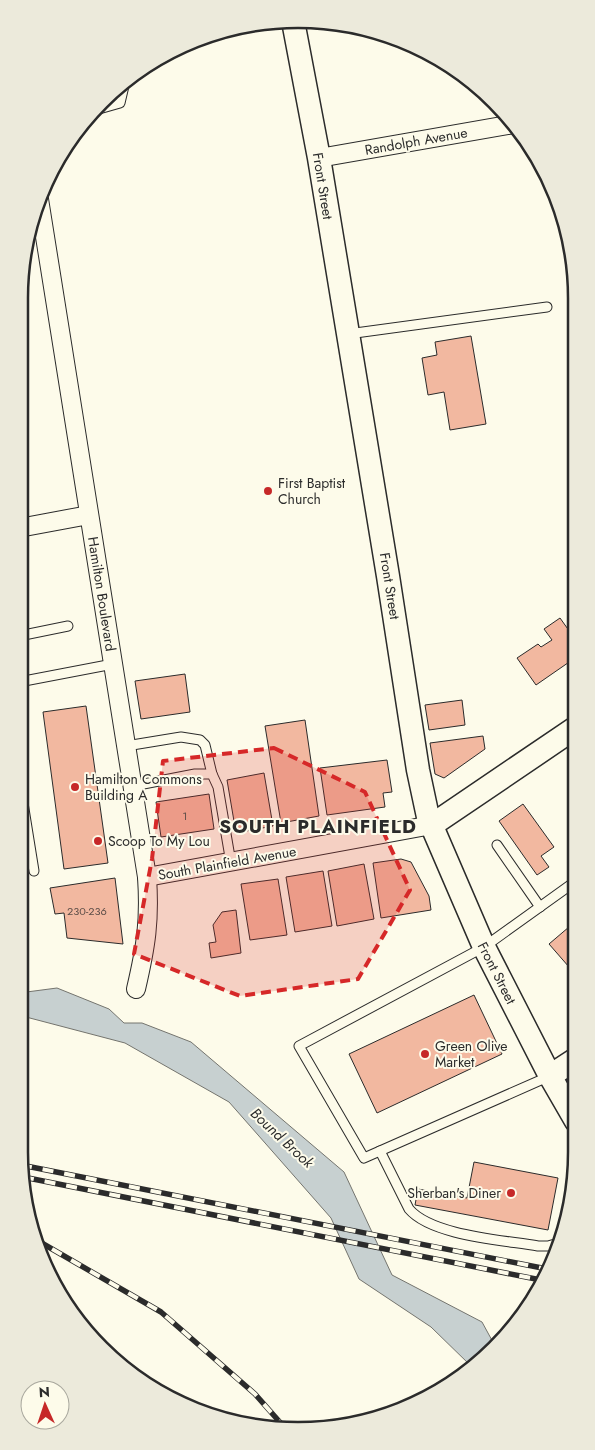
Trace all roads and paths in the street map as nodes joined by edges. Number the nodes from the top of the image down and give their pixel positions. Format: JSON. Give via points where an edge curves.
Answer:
{"nodes":[{"id":1,"x":294,"y":28,"type":"edge"},
{"id":2,"x":123,"y":92,"type":"edge"},
{"id":3,"x":107,"y":107,"type":"edge"},
{"id":4,"x":506,"y":125,"type":"edge"},
{"id":5,"x":319,"y":158,"type":"junction"},
{"id":6,"x":41,"y":216,"type":"edge"},
{"id":7,"x":547,"y":307,"type":"dead end"},
{"id":8,"x":347,"y":334,"type":"junction"},
{"id":9,"x":89,"y":515,"type":"junction"},
{"id":10,"x":28,"y":526,"type":"edge"},
{"id":11,"x":68,"y":626,"type":"dead end"},
{"id":12,"x":28,"y":634,"type":"edge"},
{"id":13,"x":113,"y":664,"type":"junction"},
{"id":14,"x":28,"y":680,"type":"edge"},
{"id":15,"x":568,"y":733,"type":"edge"},
{"id":16,"x":126,"y":746,"type":"junction"},
{"id":17,"x":212,"y":774,"type":"junction"},
{"id":18,"x":133,"y":786,"type":"junction"},
{"id":19,"x":432,"y":825,"type":"junction"},
{"id":20,"x":28,"y":835,"type":"edge"},
{"id":21,"x":497,"y":845,"type":"dead end"},
{"id":22,"x":231,"y":863,"type":"junction"},
{"id":23,"x":34,"y":871,"type":"dead end"},
{"id":24,"x":147,"y":877,"type":"junction"},
{"id":25,"x":568,"y":887,"type":"edge"},
{"id":26,"x":540,"y":907,"type":"junction"},
{"id":27,"x":484,"y":947,"type":"junction"},
{"id":28,"x":136,"y":989,"type":"dead end"},
{"id":29,"x":568,"y":1064,"type":"edge"},
{"id":30,"x":550,"y":1076,"type":"junction"},
{"id":31,"x":568,"y":1107,"type":"edge"},
{"id":32,"x":380,"y":1151,"type":"junction"},
{"id":33,"x":551,"y":1244,"type":"edge"}],
"edges":[{"from":1,"to":5,"type":"street","name":"Front Street"},
{"from":2,"to":3,"type":"lane","via":[[120,104]]},
{"from":4,"to":5,"type":"street","name":"Randolph Avenue"},
{"from":5,"to":8,"type":"street","name":"Front Street"},
{"from":6,"to":9,"type":"street","name":"Hamilton Boulevard"},
{"from":7,"to":8,"type":"lane"},
{"from":8,"to":19,"type":"street","name":"Front Street","via":[[418,770]]},
{"from":9,"to":10,"type":"street"},
{"from":9,"to":13,"type":"street","name":"Hamilton Boulevard"},
{"from":11,"to":12,"type":"lane"},
{"from":13,"to":14,"type":"lane"},
{"from":13,"to":16,"type":"street","name":"Hamilton Boulevard"},
{"from":15,"to":19,"type":"street","name":"South Plainfield Avenue"},
{"from":16,"to":17,"type":"lane","via":[[181,737],[200,740],[205,745]]},
{"from":16,"to":18,"type":"street","name":"Hamilton Boulevard"},
{"from":17,"to":18,"type":"lane","via":[[195,774]]},
{"from":17,"to":22,"type":"lane","via":[[218,787]]},
{"from":18,"to":24,"type":"street","name":"Hamilton Boulevard"},
{"from":19,"to":22,"type":"street","name":"South Plainfield Avenue"},
{"from":19,"to":27,"type":"street","name":"Front Street"},
{"from":20,"to":23,"type":"lane"},
{"from":21,"to":26,"type":"lane"},
{"from":22,"to":24,"type":"street","name":"South Plainfield Avenue"},
{"from":24,"to":28,"type":"street","name":"Hamilton Boulevard","via":[[150,912],[146,948]]},
{"from":25,"to":26,"type":"lane"},
{"from":26,"to":27,"type":"lane"},
{"from":27,"to":30,"type":"street","name":"Front Street"},
{"from":27,"to":32,"type":"lane","via":[[299,1046],[364,1158]]},
{"from":29,"to":30,"type":"street"},
{"from":30,"to":31,"type":"street","name":"Front Street"},
{"from":30,"to":32,"type":"lane"},
{"from":32,"to":33,"type":"lane","via":[[409,1209],[420,1218],[445,1228],[512,1242]]}]}
